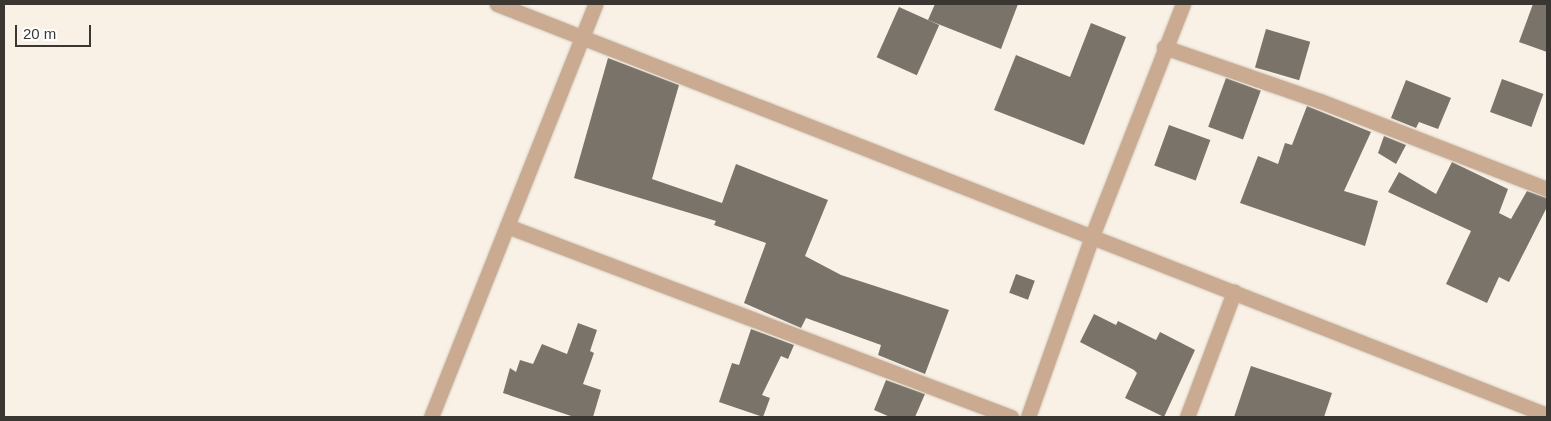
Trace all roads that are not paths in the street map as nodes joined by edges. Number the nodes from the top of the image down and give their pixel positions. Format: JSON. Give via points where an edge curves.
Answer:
{"nodes":[{"id":1,"x":497,"y":4,"type":"edge"},
{"id":2,"x":594,"y":4,"type":"edge"},
{"id":3,"x":1183,"y":4,"type":"edge"},
{"id":4,"x":582,"y":37,"type":"junction"},
{"id":5,"x":1164,"y":47,"type":"junction"},
{"id":6,"x":1547,"y":189,"type":"edge"},
{"id":7,"x":506,"y":226,"type":"junction"},
{"id":8,"x":1092,"y":236,"type":"junction"},
{"id":9,"x":1234,"y":292,"type":"junction"},
{"id":10,"x":1543,"y":415,"type":"edge"},
{"id":11,"x":431,"y":417,"type":"edge"},
{"id":12,"x":1011,"y":417,"type":"edge"},
{"id":13,"x":1028,"y":417,"type":"edge"},
{"id":14,"x":1187,"y":417,"type":"edge"}],
"edges":[{"from":1,"to":4,"type":"street"},
{"from":2,"to":4,"type":"street"},
{"from":3,"to":5,"type":"street"},
{"from":4,"to":7,"type":"street"},
{"from":4,"to":8,"type":"street"},
{"from":5,"to":6,"type":"street","via":[[1329,104]]},
{"from":5,"to":8,"type":"street"},
{"from":7,"to":11,"type":"street"},
{"from":7,"to":12,"type":"street"},
{"from":8,"to":9,"type":"street"},
{"from":8,"to":13,"type":"street"},
{"from":9,"to":10,"type":"street"},
{"from":9,"to":14,"type":"street"}]}
